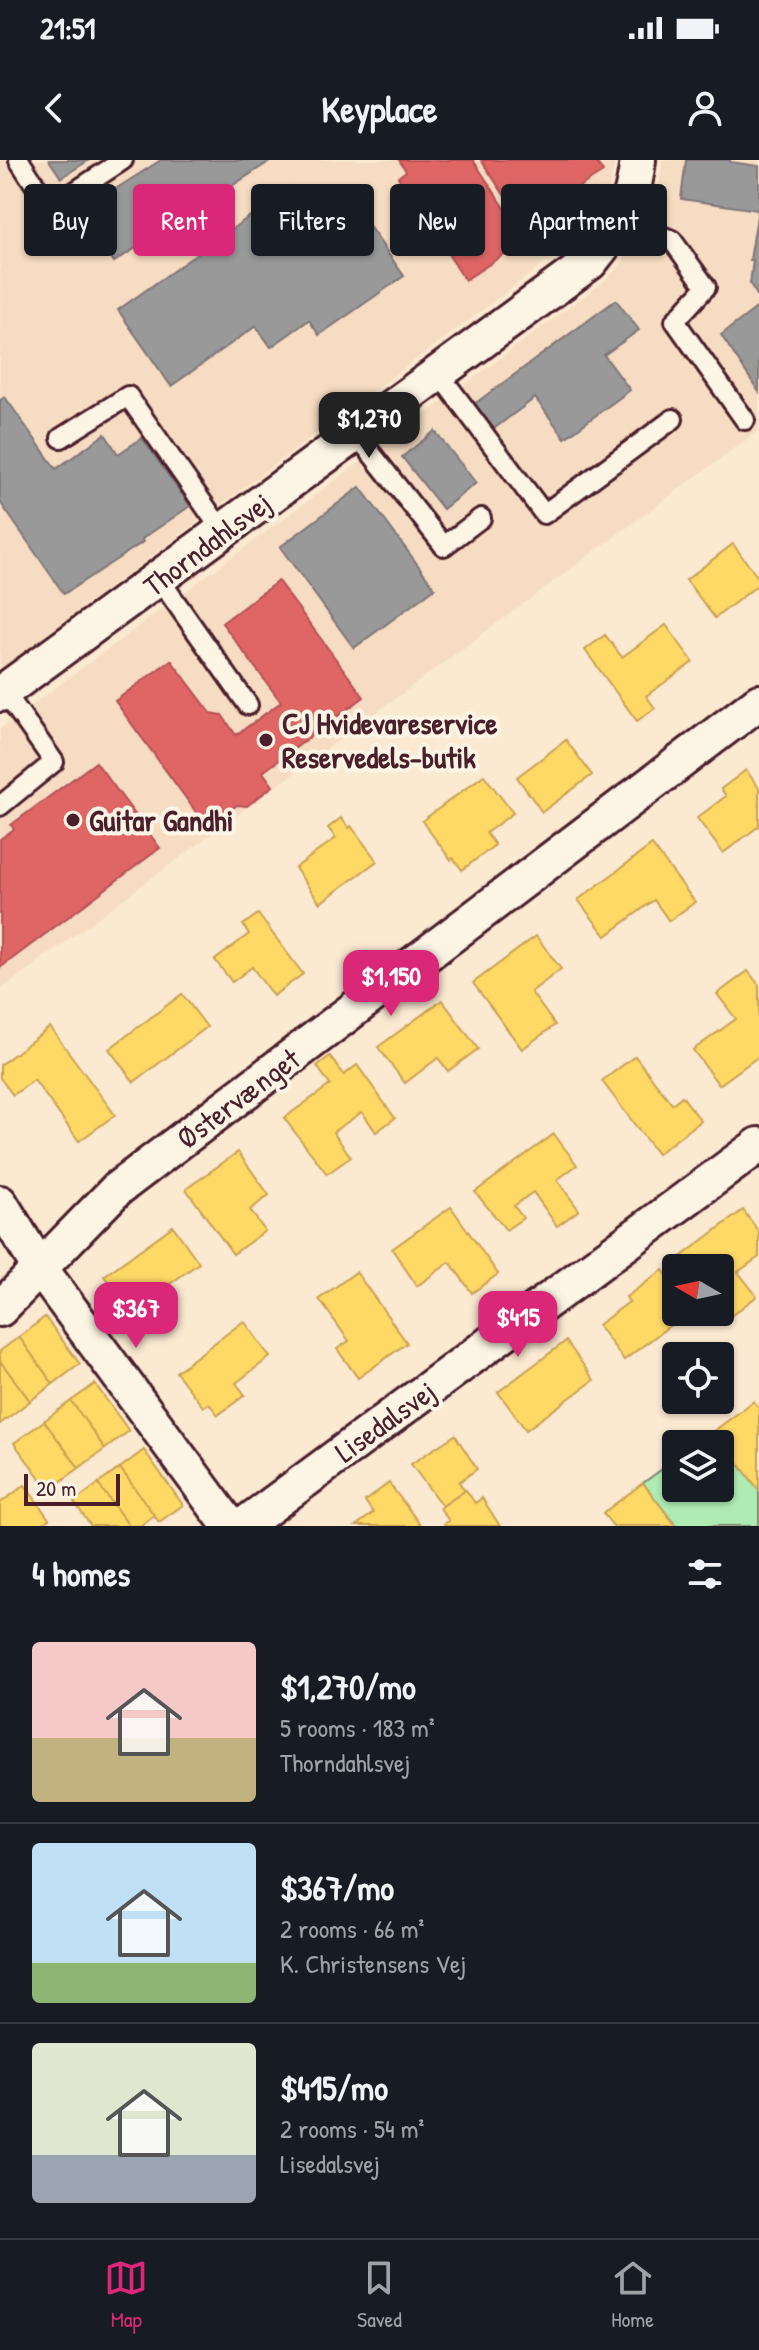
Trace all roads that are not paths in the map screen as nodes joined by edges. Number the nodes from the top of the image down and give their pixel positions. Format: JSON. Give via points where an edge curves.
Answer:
{"nodes":[{"id":1,"x":19,"y":160,"type":"edge"},
{"id":2,"x":123,"y":160,"type":"edge"},
{"id":3,"x":638,"y":160,"type":"edge"},
{"id":4,"x":635,"y":184,"type":"edge"},
{"id":5,"x":667,"y":238,"type":"edge"},
{"id":6,"x":595,"y":256,"type":"edge"},
{"id":7,"x":439,"y":374,"type":"junction"},
{"id":8,"x":673,"y":419,"type":"dead end"},
{"id":9,"x":745,"y":420,"type":"dead end"},
{"id":10,"x":356,"y":434,"type":"junction"},
{"id":11,"x":61,"y":438,"type":"dead end"},
{"id":12,"x":481,"y":518,"type":"dead end"},
{"id":13,"x":223,"y":532,"type":"junction"},
{"id":14,"x":160,"y":580,"type":"junction"},
{"id":15,"x":2,"y":692,"type":"edge"},
{"id":16,"x":759,"y":702,"type":"edge"},
{"id":17,"x":248,"y":705,"type":"dead end"},
{"id":18,"x":0,"y":806,"type":"edge"},
{"id":19,"x":759,"y":1145,"type":"edge"},
{"id":20,"x":0,"y":1203,"type":"edge"},
{"id":21,"x":39,"y":1267,"type":"junction"},
{"id":22,"x":0,"y":1309,"type":"edge"},
{"id":23,"x":230,"y":1526,"type":"edge"},
{"id":24,"x":243,"y":1526,"type":"edge"}],
"edges":[{"from":1,"to":2,"type":"lane","via":[[50,208]]},
{"from":3,"to":4,"type":"street","name":"Thorndahlsvej"},
{"from":5,"to":9,"type":"lane","via":[[706,287],[675,321]]},
{"from":6,"to":7,"type":"street","name":"Thorndahlsvej"},
{"from":7,"to":8,"type":"lane","via":[[544,514]]},
{"from":7,"to":10,"type":"street","name":"Thorndahlsvej"},
{"from":10,"to":12,"type":"lane","via":[[444,546]]},
{"from":10,"to":13,"type":"street","name":"Thorndahlsvej"},
{"from":11,"to":13,"type":"lane","via":[[128,396]]},
{"from":13,"to":14,"type":"street","name":"Thorndahlsvej"},
{"from":14,"to":15,"type":"street","name":"Thorndahlsvej"},
{"from":14,"to":17,"type":"lane"},
{"from":15,"to":18,"type":"lane","via":[[54,762]]},
{"from":16,"to":21,"type":"street","name":"Østervænget","via":[[117,1189]]},
{"from":19,"to":24,"type":"street","name":"Lisedalsvej"},
{"from":20,"to":21,"type":"street"},
{"from":21,"to":22,"type":"street","name":"Østervænget"},
{"from":21,"to":23,"type":"street"}]}
